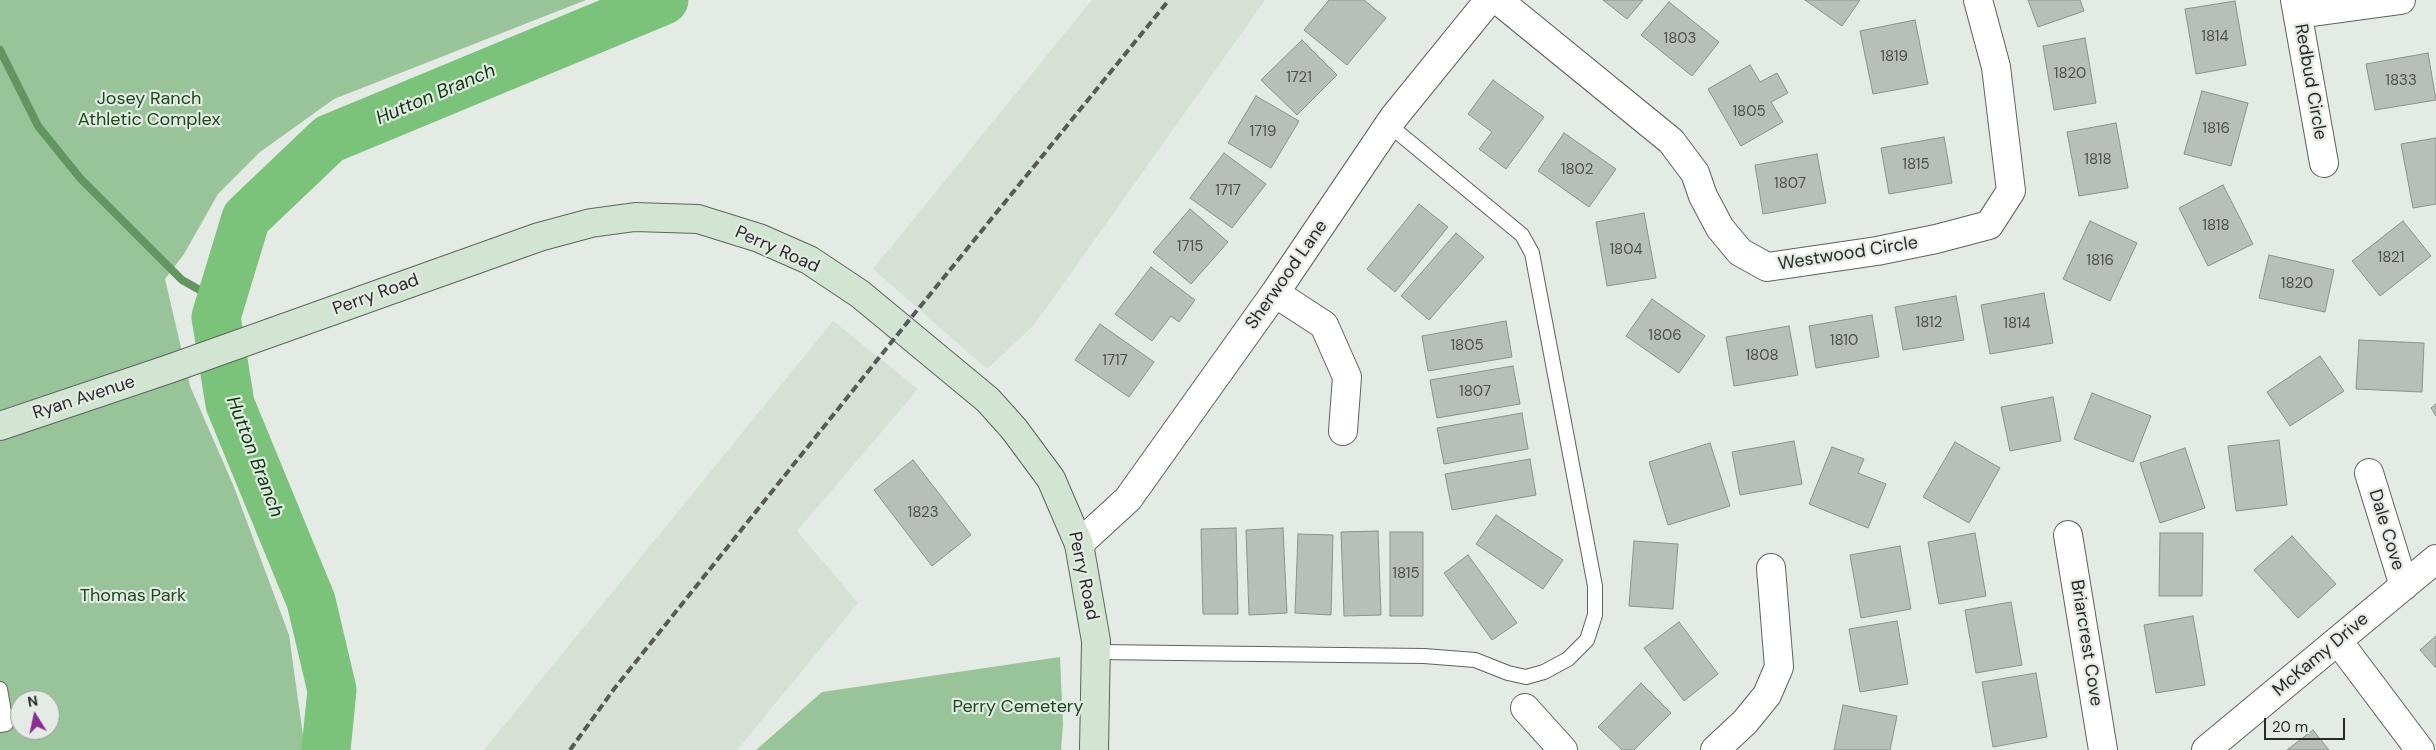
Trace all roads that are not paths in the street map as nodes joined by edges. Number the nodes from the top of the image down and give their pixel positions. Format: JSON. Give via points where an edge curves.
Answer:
{"nodes":[{"id":1,"x":1489,"y":0,"type":"edge"},
{"id":2,"x":1498,"y":0,"type":"edge"},
{"id":3,"x":1978,"y":0,"type":"edge"},
{"id":4,"x":2401,"y":0,"type":"edge"},
{"id":5,"x":2296,"y":7,"type":"edge"},
{"id":6,"x":1389,"y":125,"type":"junction"},
{"id":7,"x":2324,"y":164,"type":"dead end"},
{"id":8,"x":1275,"y":293,"type":"junction"},
{"id":9,"x":169,"y":370,"type":"joint"},
{"id":10,"x":0,"y":426,"type":"edge"},
{"id":11,"x":1343,"y":431,"type":"dead end"},
{"id":12,"x":2369,"y":473,"type":"dead end"},
{"id":13,"x":2068,"y":535,"type":"dead end"},
{"id":14,"x":1079,"y":544,"type":"junction"},
{"id":15,"x":2436,"y":560,"type":"edge"},
{"id":16,"x":1771,"y":568,"type":"dead end"},
{"id":17,"x":2404,"y":586,"type":"junction"},
{"id":18,"x":2338,"y":641,"type":"junction"},
{"id":19,"x":1096,"y":652,"type":"junction"},
{"id":20,"x":0,"y":689,"type":"edge"},
{"id":21,"x":1525,"y":708,"type":"dead end"},
{"id":22,"x":0,"y":725,"type":"edge"},
{"id":23,"x":1094,"y":750,"type":"edge"},
{"id":24,"x":1563,"y":750,"type":"edge"},
{"id":25,"x":1715,"y":750,"type":"edge"},
{"id":26,"x":2103,"y":750,"type":"edge"},
{"id":27,"x":2206,"y":750,"type":"edge"},
{"id":28,"x":2420,"y":750,"type":"edge"}],
"edges":[{"from":1,"to":6,"type":"street","name":"Sherwood Lane"},
{"from":2,"to":3,"type":"street","name":"Westwood Circle","via":[[1671,140],[1695,173],[1702,196],[1720,228],[1740,252],[1766,267],[1877,252],[1989,225],[2011,191],[1996,67]]},
{"from":4,"to":5,"type":"street"},
{"from":5,"to":7,"type":"street","name":"Redbud Circle"},
{"from":6,"to":8,"type":"street","name":"Sherwood Lane"},
{"from":6,"to":19,"type":"lane","via":[[1522,235],[1532,253],[1594,586],[1595,616],[1587,640],[1568,659],[1526,677],[1475,660],[1424,656]]},
{"from":8,"to":11,"type":"street","via":[[1324,325],[1347,377]]},
{"from":8,"to":14,"type":"street","name":"Sherwood Lane","via":[[1128,499]]},
{"from":9,"to":10,"type":"street","name":"Ryan Avenue"},
{"from":9,"to":14,"type":"street","name":"Perry Road","via":[[539,237],[591,222],[634,217],[698,219],[758,238],[809,260],[860,294],[975,390],[1014,430],[1051,479]]},
{"from":12,"to":17,"type":"street","name":"Dale Cove"},
{"from":13,"to":26,"type":"street","name":"Briarcrest Cove"},
{"from":14,"to":19,"type":"street","name":"Perry Road"},
{"from":15,"to":17,"type":"street","name":"McKamy Drive"},
{"from":16,"to":25,"type":"street","via":[[1779,666],[1767,695],[1745,722]]},
{"from":17,"to":18,"type":"street","name":"McKamy Drive"},
{"from":18,"to":27,"type":"street","name":"McKamy Drive"},
{"from":18,"to":28,"type":"street"},
{"from":19,"to":23,"type":"street","name":"Perry Road"},
{"from":20,"to":22,"type":"lane","via":[[6,724]]},
{"from":21,"to":24,"type":"street"}]}
